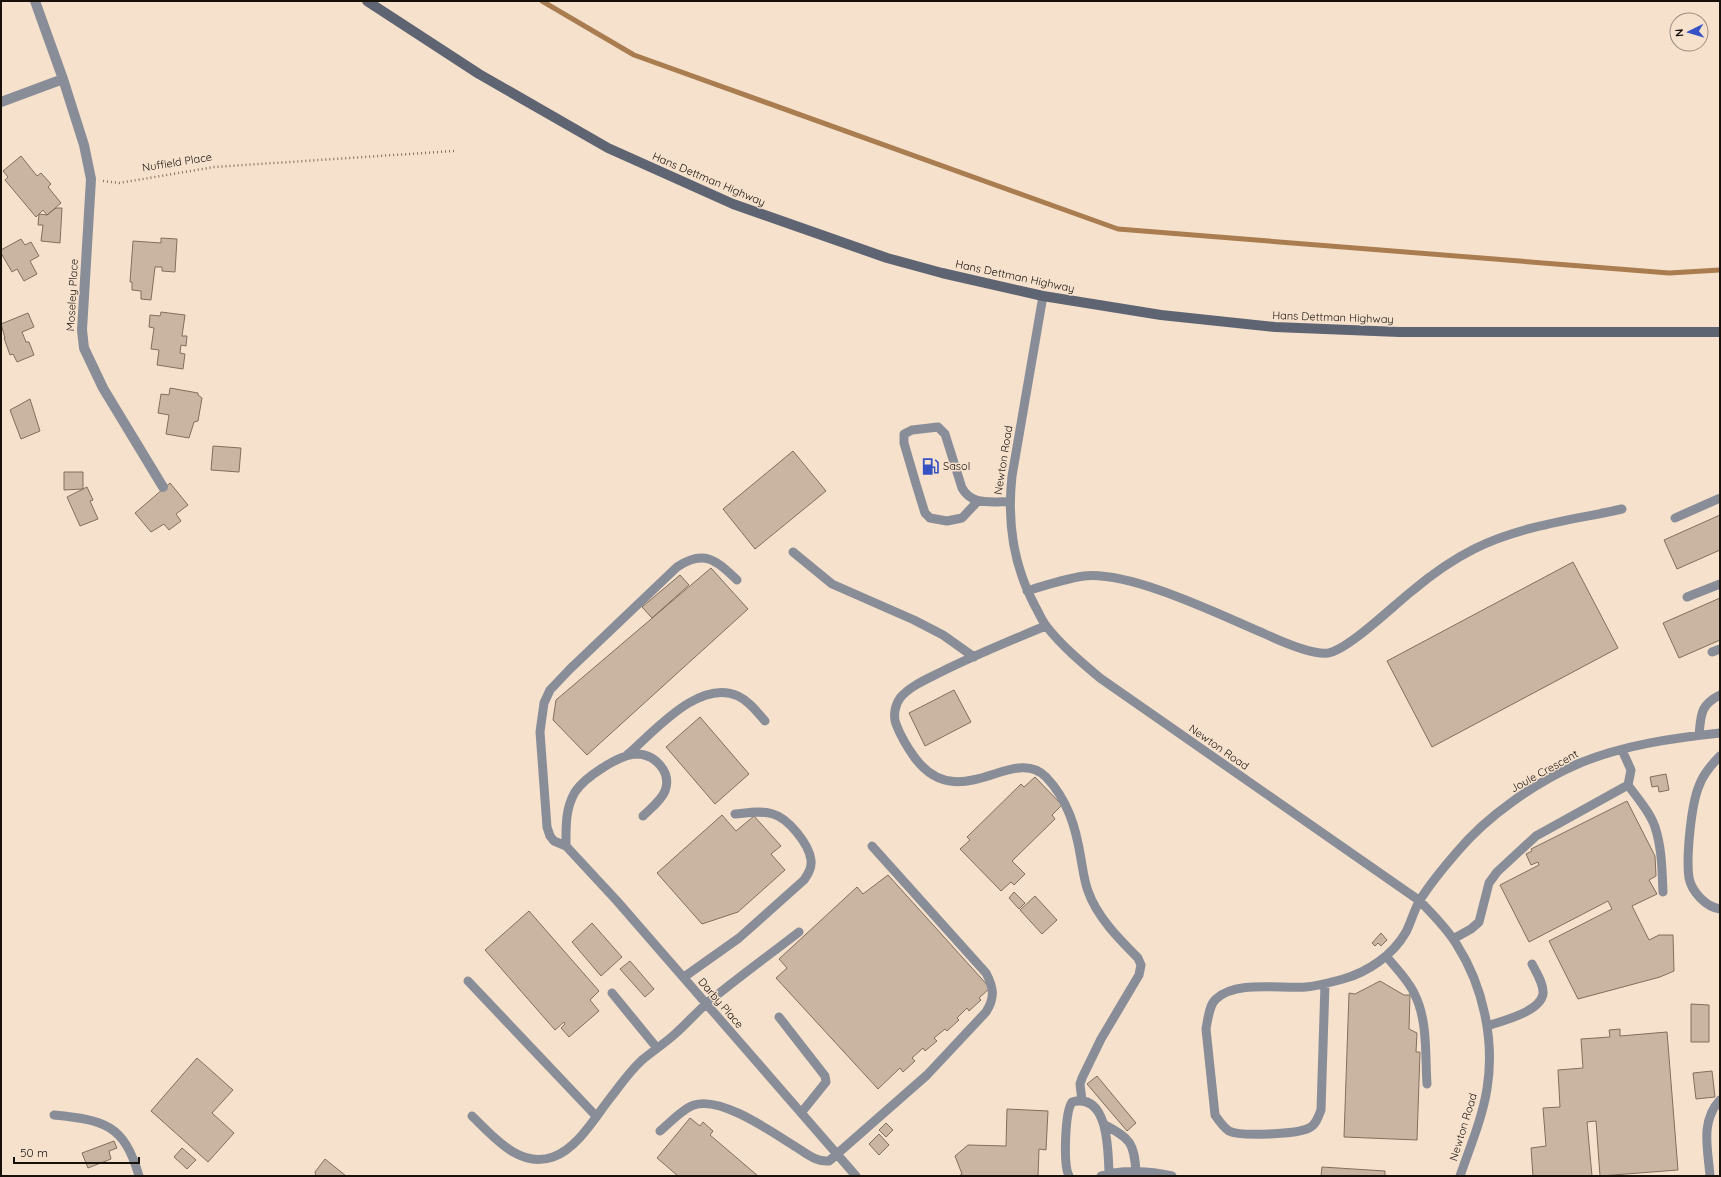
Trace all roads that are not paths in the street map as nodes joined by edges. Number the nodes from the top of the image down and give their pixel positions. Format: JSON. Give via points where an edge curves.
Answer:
{"nodes":[{"id":1,"x":35,"y":1,"type":"edge"},
{"id":2,"x":367,"y":1,"type":"edge"},
{"id":3,"x":63,"y":79,"type":"junction"},
{"id":4,"x":1,"y":102,"type":"edge"},
{"id":5,"x":1043,"y":296,"type":"junction"},
{"id":6,"x":1720,"y":332,"type":"edge"},
{"id":7,"x":163,"y":487,"type":"dead end"},
{"id":8,"x":1720,"y":498,"type":"edge"},
{"id":9,"x":978,"y":501,"type":"junction"},
{"id":10,"x":1009,"y":502,"type":"junction"},
{"id":11,"x":1622,"y":509,"type":"dead end"},
{"id":12,"x":1675,"y":518,"type":"dead end"},
{"id":13,"x":794,"y":552,"type":"dead end"},
{"id":14,"x":737,"y":580,"type":"dead end"},
{"id":15,"x":1720,"y":584,"type":"edge"},
{"id":16,"x":1027,"y":591,"type":"junction"},
{"id":17,"x":1686,"y":597,"type":"dead end"},
{"id":18,"x":1045,"y":626,"type":"junction"},
{"id":19,"x":974,"y":657,"type":"junction"},
{"id":20,"x":1720,"y":695,"type":"edge"},
{"id":21,"x":765,"y":721,"type":"dead end"},
{"id":22,"x":1720,"y":733,"type":"edge"},
{"id":23,"x":1699,"y":735,"type":"junction"},
{"id":24,"x":1622,"y":750,"type":"junction"},
{"id":25,"x":626,"y":756,"type":"junction"},
{"id":26,"x":1720,"y":756,"type":"edge"},
{"id":27,"x":1628,"y":785,"type":"junction"},
{"id":28,"x":735,"y":814,"type":"dead end"},
{"id":29,"x":643,"y":816,"type":"dead end"},
{"id":30,"x":566,"y":846,"type":"junction"},
{"id":31,"x":872,"y":846,"type":"dead end"},
{"id":32,"x":1663,"y":892,"type":"dead end"},
{"id":33,"x":1420,"y":901,"type":"junction"},
{"id":34,"x":1720,"y":909,"type":"edge"},
{"id":35,"x":799,"y":932,"type":"dead end"},
{"id":36,"x":1453,"y":939,"type":"junction"},
{"id":37,"x":1386,"y":956,"type":"junction"},
{"id":38,"x":1532,"y":964,"type":"dead end"},
{"id":39,"x":684,"y":977,"type":"junction"},
{"id":40,"x":468,"y":981,"type":"dead end"},
{"id":41,"x":1325,"y":984,"type":"junction"},
{"id":42,"x":612,"y":992,"type":"dead end"},
{"id":43,"x":706,"y":1004,"type":"junction"},
{"id":44,"x":779,"y":1017,"type":"dead end"},
{"id":45,"x":1487,"y":1026,"type":"junction"},
{"id":46,"x":657,"y":1048,"type":"junction"},
{"id":47,"x":1426,"y":1084,"type":"dead end"},
{"id":48,"x":1720,"y":1100,"type":"edge"},
{"id":49,"x":1082,"y":1101,"type":"junction"},
{"id":50,"x":801,"y":1113,"type":"junction"},
{"id":51,"x":54,"y":1115,"type":"dead end"},
{"id":52,"x":472,"y":1116,"type":"dead end"},
{"id":53,"x":596,"y":1116,"type":"junction"},
{"id":54,"x":1105,"y":1125,"type":"junction"},
{"id":55,"x":660,"y":1132,"type":"dead end"},
{"id":56,"x":838,"y":1155,"type":"junction"},
{"id":57,"x":1136,"y":1172,"type":"junction"},
{"id":58,"x":853,"y":1175,"type":"edge"},
{"id":59,"x":1105,"y":1175,"type":"edge"},
{"id":60,"x":139,"y":1176,"type":"edge"},
{"id":61,"x":1069,"y":1176,"type":"edge"},
{"id":62,"x":1172,"y":1176,"type":"edge"},
{"id":63,"x":1460,"y":1176,"type":"edge"},
{"id":64,"x":1710,"y":1176,"type":"edge"}],
"edges":[{"from":1,"to":3,"type":"street"},
{"from":2,"to":5,"type":"street","name":"Hans Dettman Highway","via":[[437,49],[560,122],[671,177],[733,204],[887,258]]},
{"from":3,"to":4,"type":"street"},
{"from":3,"to":7,"type":"street","name":"Moseley Place","via":[[84,145],[91,179],[82,330],[84,348],[103,388]]},
{"from":5,"to":6,"type":"street","name":"Hans Dettman Highway","via":[[1161,315],[1290,328],[1407,332]]},
{"from":5,"to":10,"type":"lane","name":"Newton Road"},
{"from":8,"to":12,"type":"lane"},
{"from":9,"to":9,"type":"lane","via":[[962,518],[947,521],[930,518],[925,513],[916,484],[904,443],[904,434],[912,430],[934,427],[942,430],[962,488],[970,499]]},
{"from":9,"to":10,"type":"lane"},
{"from":10,"to":16,"type":"lane","name":"Newton Road","via":[[1017,566]]},
{"from":11,"to":16,"type":"lane","via":[[1509,534],[1474,549],[1412,591],[1340,649],[1329,653],[1283,641],[1145,586],[1102,576],[1084,576]]},
{"from":13,"to":19,"type":"lane","via":[[832,584],[914,620]]},
{"from":14,"to":30,"type":"lane","name":"Darby Place","via":[[720,564],[702,557],[677,567],[550,690],[544,703],[540,732],[547,827],[554,841]]},
{"from":15,"to":17,"type":"lane"},
{"from":16,"to":18,"type":"lane","name":"Newton Road"},
{"from":18,"to":19,"type":"lane"},
{"from":18,"to":33,"type":"lane","name":"Newton Road","via":[[1067,650],[1100,678]]},
{"from":19,"to":49,"type":"lane","via":[[918,684],[900,698],[895,720],[901,740],[923,769],[932,776],[944,780],[968,781],[1019,767],[1028,767],[1045,775],[1066,804],[1073,822],[1088,893],[1098,913],[1138,958],[1141,965],[1139,975],[1101,1039],[1082,1078]]},
{"from":20,"to":23,"type":"lane","via":[[1704,706]]},
{"from":21,"to":25,"type":"lane","via":[[739,696],[727,692],[709,693],[696,698],[676,712]]},
{"from":22,"to":23,"type":"lane","name":"Joule Crescent"},
{"from":23,"to":24,"type":"lane","name":"Joule Crescent"},
{"from":24,"to":27,"type":"lane","via":[[1631,770]]},
{"from":24,"to":33,"type":"lane","name":"Joule Crescent","via":[[1580,763],[1511,803],[1457,851]]},
{"from":25,"to":29,"type":"lane","via":[[637,754],[657,761],[667,782],[665,791]]},
{"from":25,"to":30,"type":"lane","via":[[588,778],[575,792],[565,822]]},
{"from":26,"to":34,"type":"lane","via":[[1708,769],[1698,787],[1692,816],[1689,862],[1690,879],[1695,891],[1703,902]]},
{"from":27,"to":32,"type":"lane","via":[[1646,809],[1655,827],[1660,847]]},
{"from":27,"to":36,"type":"lane","via":[[1536,836],[1496,872],[1489,883],[1479,922]]},
{"from":28,"to":39,"type":"lane","via":[[763,812],[774,814],[786,822],[801,837],[808,850],[812,862],[810,871],[804,880],[739,938]]},
{"from":30,"to":39,"type":"lane","name":"Darby Place"},
{"from":31,"to":56,"type":"lane","via":[[986,973],[994,994],[986,1012],[927,1075]]},
{"from":33,"to":36,"type":"lane","name":"Newton Road"},
{"from":33,"to":37,"type":"lane","name":"Joule Crescent","via":[[1406,932]]},
{"from":35,"to":43,"type":"lane"},
{"from":36,"to":45,"type":"lane","name":"Newton Road","via":[[1472,976]]},
{"from":37,"to":41,"type":"lane","name":"Joule Crescent","via":[[1369,968]]},
{"from":37,"to":47,"type":"lane","via":[[1414,992],[1420,1008],[1425,1045]]},
{"from":38,"to":45,"type":"lane","via":[[1543,993],[1539,1002],[1528,1011]]},
{"from":39,"to":43,"type":"lane","name":"Darby Place"},
{"from":40,"to":53,"type":"lane"},
{"from":41,"to":41,"type":"lane","name":"Joule Crescent","via":[[1307,987],[1240,988],[1215,1000],[1206,1029],[1215,1115],[1220,1124],[1230,1132],[1253,1135],[1300,1130],[1310,1128],[1317,1121],[1321,1110]]},
{"from":42,"to":46,"type":"lane"},
{"from":43,"to":46,"type":"lane"},
{"from":43,"to":50,"type":"lane","name":"Darby Place"},
{"from":44,"to":50,"type":"lane","via":[[825,1076],[826,1082]]},
{"from":45,"to":63,"type":"lane","name":"Newton Road","via":[[1490,1044],[1488,1088],[1480,1121]]},
{"from":46,"to":53,"type":"lane","via":[[626,1076]]},
{"from":48,"to":64,"type":"lane","via":[[1714,1106],[1706,1128]]},
{"from":49,"to":54,"type":"lane","via":[[1099,1112]]},
{"from":49,"to":61,"type":"lane","via":[[1072,1102],[1069,1106],[1066,1166]]},
{"from":50,"to":56,"type":"lane","name":"Darby Place"},
{"from":51,"to":60,"type":"lane","via":[[86,1118],[115,1131],[131,1152]]},
{"from":52,"to":53,"type":"lane","via":[[514,1153],[528,1159],[542,1160],[566,1150]]},
{"from":54,"to":57,"type":"lane","via":[[1120,1133],[1132,1145]]},
{"from":54,"to":59,"type":"lane","via":[[1108,1140]]},
{"from":55,"to":56,"type":"lane","via":[[692,1105],[707,1103],[729,1109],[816,1159],[829,1161]]},
{"from":56,"to":58,"type":"lane","name":"Darby Place"},
{"from":57,"to":59,"type":"lane"},
{"from":57,"to":62,"type":"lane"}]}
